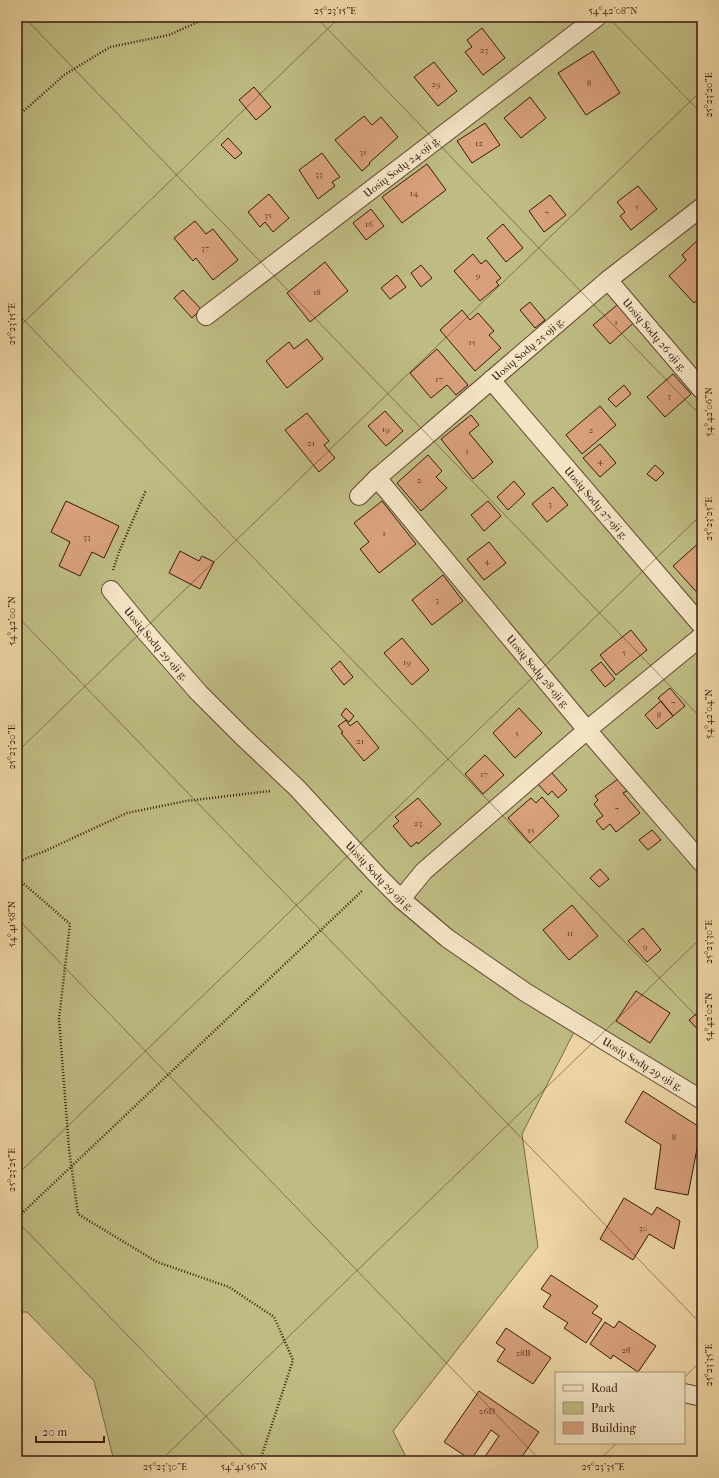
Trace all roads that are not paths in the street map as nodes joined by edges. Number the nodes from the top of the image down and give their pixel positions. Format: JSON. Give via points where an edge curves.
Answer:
{"nodes":[{"id":1,"x":597,"y":17,"type":"edge"},
{"id":2,"x":702,"y":207,"type":"edge"},
{"id":3,"x":608,"y":280,"type":"junction"},
{"id":4,"x":206,"y":316,"type":"dead end"},
{"id":5,"x":491,"y":380,"type":"junction"},
{"id":6,"x":702,"y":390,"type":"edge"},
{"id":7,"x":377,"y":478,"type":"junction"},
{"id":8,"x":358,"y":496,"type":"dead end"},
{"id":9,"x":111,"y":590,"type":"road end"},
{"id":10,"x":702,"y":626,"type":"edge"},
{"id":11,"x":702,"y":636,"type":"edge"},
{"id":12,"x":587,"y":730,"type":"junction"},
{"id":13,"x":702,"y":863,"type":"edge"},
{"id":14,"x":401,"y":899,"type":"junction"},
{"id":15,"x":702,"y":1100,"type":"edge"},
{"id":16,"x":685,"y":1393,"type":"edge"},
{"id":17,"x":702,"y":1397,"type":"edge"}],
"edges":[{"from":1,"to":4,"type":"street","name":"Uosių Sodų 24-oji g."},
{"from":2,"to":3,"type":"street","name":"Uosių Sodų 25-oji g."},
{"from":3,"to":5,"type":"street","name":"Uosių Sodų 25-oji g."},
{"from":3,"to":6,"type":"street","name":"Uosių Sodų 26-oji g."},
{"from":5,"to":7,"type":"street","name":"Uosių Sodų 25-oji g."},
{"from":5,"to":10,"type":"street","name":"Uosių Sodų 27-oji g."},
{"from":7,"to":8,"type":"street","name":"Uosių Sodų 25-oji g."},
{"from":7,"to":12,"type":"street","name":"Uosių Sodų 28-oji g."},
{"from":9,"to":14,"type":"street","name":"Uosių Sodų 29-oji g.","via":[[199,693],[297,788]]},
{"from":11,"to":12,"type":"street"},
{"from":12,"to":13,"type":"street","name":"Uosių Sodų 28-oji g."},
{"from":12,"to":14,"type":"street","via":[[424,871]]},
{"from":14,"to":15,"type":"street","name":"Uosių Sodų 29-oji g.","via":[[447,938],[525,992]]},
{"from":16,"to":17,"type":"street"}]}
